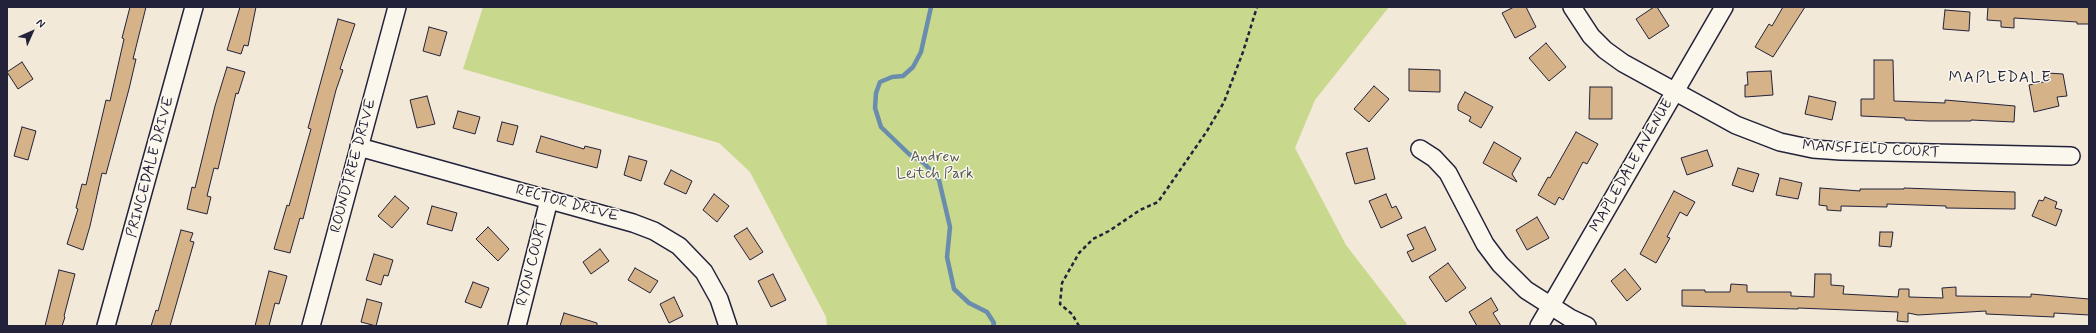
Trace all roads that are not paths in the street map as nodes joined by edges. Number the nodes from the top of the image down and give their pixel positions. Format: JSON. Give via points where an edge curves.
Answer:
{"nodes":[{"id":1,"x":194,"y":7,"type":"edge"},
{"id":2,"x":397,"y":7,"type":"edge"},
{"id":3,"x":1572,"y":7,"type":"edge"},
{"id":4,"x":1724,"y":7,"type":"edge"},
{"id":5,"x":1675,"y":92,"type":"junction"},
{"id":6,"x":359,"y":147,"type":"junction"},
{"id":7,"x":1420,"y":149,"type":"dead end"},
{"id":8,"x":2072,"y":156,"type":"dead end"},
{"id":9,"x":549,"y":200,"type":"junction"},
{"id":10,"x":1551,"y":306,"type":"junction"},
{"id":11,"x":106,"y":326,"type":"edge"},
{"id":12,"x":311,"y":326,"type":"edge"},
{"id":13,"x":517,"y":326,"type":"edge"},
{"id":14,"x":728,"y":326,"type":"edge"},
{"id":15,"x":1539,"y":326,"type":"edge"},
{"id":16,"x":1587,"y":326,"type":"edge"}],
"edges":[{"from":1,"to":11,"type":"street","name":"PRINCEDALE DRIVE"},
{"from":2,"to":6,"type":"street","name":"ROUNDTREE DRIVE"},
{"from":3,"to":5,"type":"street","name":"MANSFIELD COURT","via":[[1586,29],[1605,50],[1627,66]]},
{"from":4,"to":5,"type":"street","name":"MAPLEDALE AVENUE"},
{"from":5,"to":8,"type":"street","name":"MANSFIELD COURT","via":[[1757,134],[1813,149]]},
{"from":5,"to":10,"type":"street","name":"MAPLEDALE AVENUE"},
{"from":6,"to":9,"type":"street","name":"RECTOR DRIVE"},
{"from":6,"to":12,"type":"street","name":"ROUNDTREE DRIVE"},
{"from":7,"to":10,"type":"street","via":[[1434,158],[1448,173],[1485,244],[1500,264],[1526,290]]},
{"from":9,"to":13,"type":"street","name":"RYON COURT"},
{"from":9,"to":14,"type":"street","name":"RECTOR DRIVE","via":[[654,230],[672,241],[696,262],[711,282]]},
{"from":10,"to":15,"type":"street","name":"MAPLEDALE AVENUE"},
{"from":10,"to":16,"type":"street"}]}
